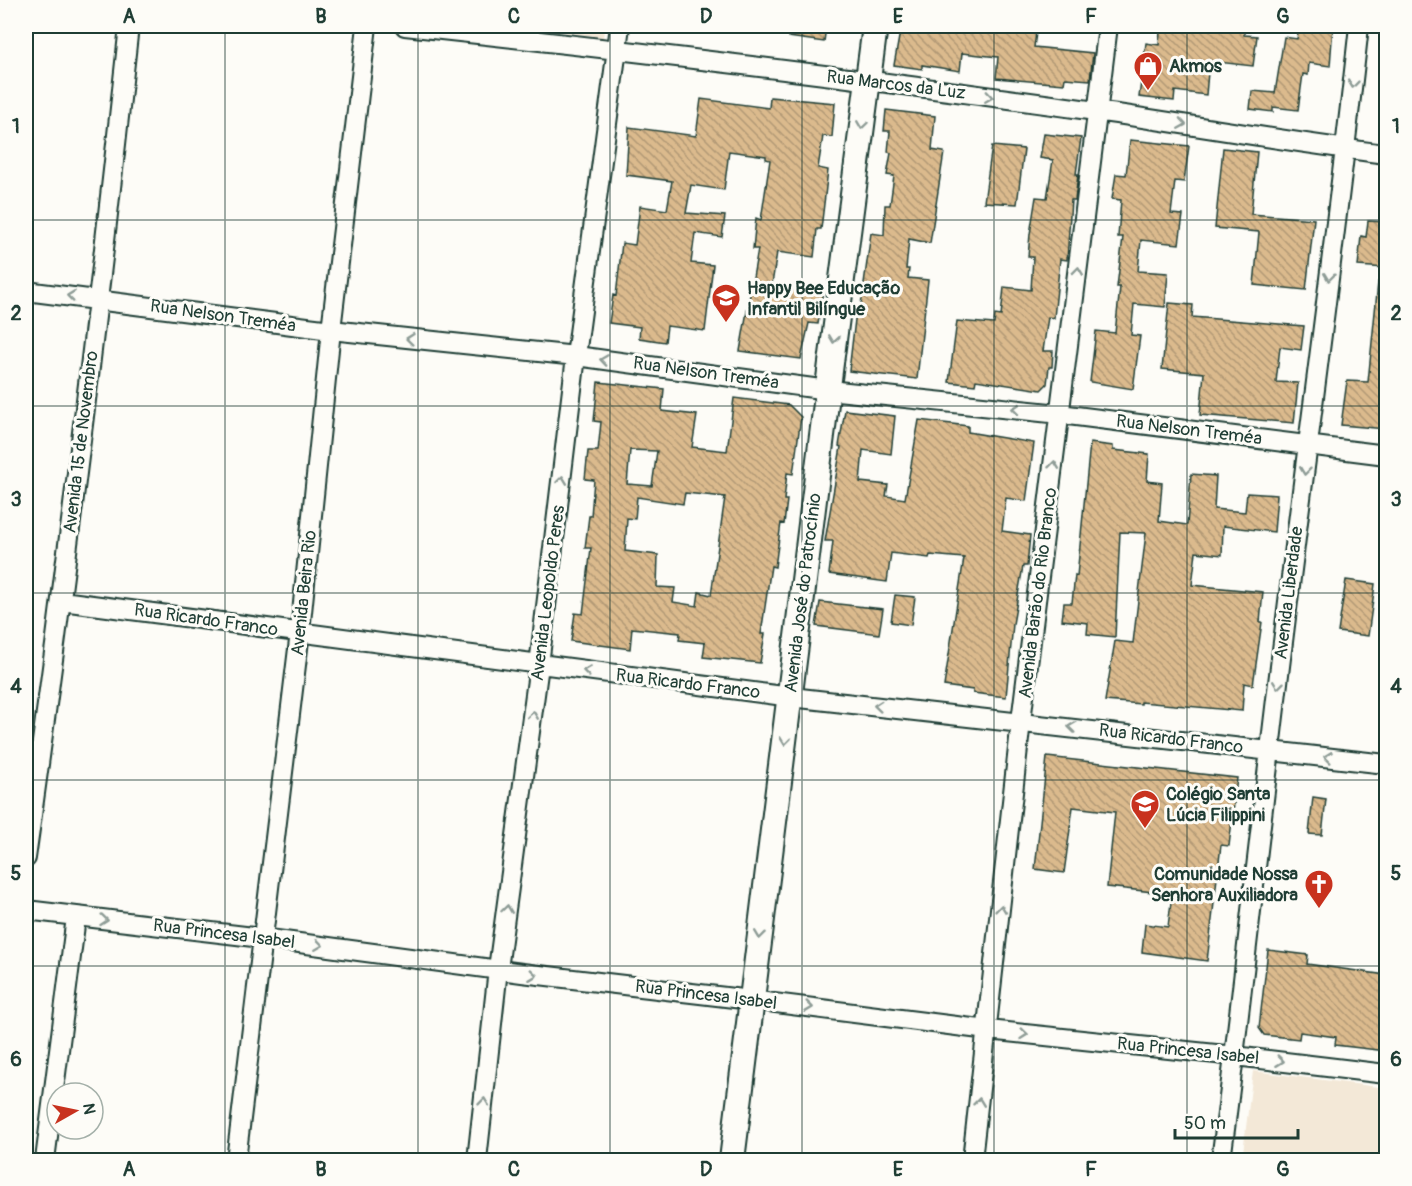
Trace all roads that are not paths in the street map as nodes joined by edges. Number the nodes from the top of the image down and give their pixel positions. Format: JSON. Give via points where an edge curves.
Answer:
{"nodes":[{"id":1,"x":129,"y":26,"type":"edge"},
{"id":2,"x":367,"y":26,"type":"edge"},
{"id":3,"x":405,"y":26,"type":"edge"},
{"id":4,"x":620,"y":26,"type":"edge"},
{"id":5,"x":875,"y":26,"type":"edge"},
{"id":6,"x":1108,"y":26,"type":"edge"},
{"id":7,"x":1359,"y":26,"type":"edge"},
{"id":8,"x":617,"y":49,"type":"junction"},
{"id":9,"x":868,"y":81,"type":"junction"},
{"id":10,"x":1097,"y":112,"type":"junction"},
{"id":11,"x":1346,"y":149,"type":"junction"},
{"id":12,"x":1386,"y":154,"type":"edge"},
{"id":13,"x":26,"y":291,"type":"edge"},
{"id":14,"x":99,"y":300,"type":"junction"},
{"id":15,"x":332,"y":330,"type":"junction"},
{"id":16,"x":576,"y":356,"type":"junction"},
{"id":17,"x":828,"y":390,"type":"junction"},
{"id":18,"x":1060,"y":414,"type":"junction"},
{"id":19,"x":1308,"y":445,"type":"junction"},
{"id":20,"x":1386,"y":454,"type":"edge"},
{"id":21,"x":62,"y":601,"type":"junction"},
{"id":22,"x":300,"y":632,"type":"junction"},
{"id":23,"x":539,"y":665,"type":"junction"},
{"id":24,"x":791,"y":697,"type":"junction"},
{"id":25,"x":1021,"y":721,"type":"junction"},
{"id":26,"x":1270,"y":750,"type":"junction"},
{"id":27,"x":1386,"y":764,"type":"edge"},
{"id":28,"x":26,"y":858,"type":"edge"},
{"id":29,"x":26,"y":910,"type":"edge"},
{"id":30,"x":76,"y":917,"type":"junction"},
{"id":31,"x":262,"y":938,"type":"junction"},
{"id":32,"x":498,"y":969,"type":"junction"},
{"id":33,"x":751,"y":1000,"type":"junction"},
{"id":34,"x":988,"y":1030,"type":"junction"},
{"id":35,"x":1235,"y":1056,"type":"junction"},
{"id":36,"x":1386,"y":1074,"type":"edge"},
{"id":37,"x":45,"y":1161,"type":"edge"},
{"id":38,"x":236,"y":1161,"type":"edge"},
{"id":39,"x":477,"y":1161,"type":"edge"},
{"id":40,"x":732,"y":1161,"type":"edge"},
{"id":41,"x":972,"y":1161,"type":"edge"},
{"id":42,"x":1221,"y":1161,"type":"edge"}],
"edges":[{"from":1,"to":14,"type":"street","name":"Avenida 15 de Novembro"},
{"from":2,"to":15,"type":"street","name":"Avenida Beira Rio"},
{"from":3,"to":8,"type":"street","name":"Rua Marcos da Luz"},
{"from":4,"to":8,"type":"street","name":"Avenida Leopoldo Peres"},
{"from":5,"to":9,"type":"street","name":"Avenida José do Patrocínio"},
{"from":6,"to":10,"type":"street","name":"Avenida Barão do Rio Branco"},
{"from":7,"to":11,"type":"street","name":"Avenida Liberdade","one_way":true},
{"from":8,"to":9,"type":"street","name":"Rua Marcos da Luz"},
{"from":8,"to":16,"type":"street","name":"Avenida Leopoldo Peres"},
{"from":9,"to":10,"type":"street","name":"Rua Marcos da Luz","one_way":true},
{"from":9,"to":17,"type":"street","name":"Avenida José do Patrocínio","one_way":true},
{"from":10,"to":11,"type":"street","name":"Rua Marcos da Luz","one_way":true},
{"from":18,"to":10,"type":"street","name":"Avenida Barão do Rio Branco","one_way":true},
{"from":11,"to":12,"type":"street","name":"Rua Marcos da Luz"},
{"from":11,"to":19,"type":"street","name":"Avenida Liberdade","one_way":true},
{"from":14,"to":13,"type":"street","name":"Rua Nelson Treméa","one_way":true},
{"from":14,"to":15,"type":"street","name":"Rua Nelson Treméa"},
{"from":14,"to":21,"type":"street","name":"Avenida 15 de Novembro"},
{"from":16,"to":15,"type":"street","name":"Rua Nelson Treméa","one_way":true},
{"from":15,"to":22,"type":"street","name":"Avenida Beira Rio"},
{"from":17,"to":16,"type":"street","name":"Rua Nelson Treméa","one_way":true},
{"from":23,"to":16,"type":"street","name":"Avenida Leopoldo Peres","one_way":true},
{"from":18,"to":17,"type":"street","name":"Rua Nelson Treméa","one_way":true},
{"from":17,"to":24,"type":"street","name":"Avenida José do Patrocínio"},
{"from":18,"to":19,"type":"street","name":"Rua Nelson Treméa"},
{"from":25,"to":18,"type":"street","name":"Avenida Barão do Rio Branco","one_way":true},
{"from":19,"to":20,"type":"street","name":"Rua Nelson Treméa"},
{"from":19,"to":26,"type":"street","name":"Avenida Liberdade","one_way":true},
{"from":21,"to":22,"type":"street","name":"Rua Ricardo Franco"},
{"from":21,"to":28,"type":"street","name":"Avenida 15 de Novembro"},
{"from":22,"to":23,"type":"street","name":"Rua Ricardo Franco"},
{"from":22,"to":31,"type":"street","name":"Avenida Beira Rio"},
{"from":24,"to":23,"type":"street","name":"Rua Ricardo Franco","one_way":true},
{"from":32,"to":23,"type":"street","name":"Avenida Leopoldo Peres","one_way":true},
{"from":25,"to":24,"type":"street","name":"Rua Ricardo Franco","one_way":true},
{"from":24,"to":33,"type":"street","name":"Avenida José do Patrocínio","one_way":true},
{"from":26,"to":25,"type":"street","name":"Rua Ricardo Franco","one_way":true},
{"from":34,"to":25,"type":"street","name":"Avenida Barão do Rio Branco","one_way":true},
{"from":27,"to":26,"type":"street","name":"Rua Ricardo Franco","one_way":true},
{"from":26,"to":35,"type":"street","name":"Avenida Liberdade"},
{"from":29,"to":30,"type":"street","name":"Rua Princesa Isabel"},
{"from":30,"to":31,"type":"street","name":"Rua Princesa Isabel","one_way":true},
{"from":30,"to":37,"type":"street"},
{"from":31,"to":32,"type":"street","name":"Rua Princesa Isabel","one_way":true},
{"from":31,"to":38,"type":"street","name":"Avenida Beira Rio"},
{"from":32,"to":33,"type":"street","name":"Rua Princesa Isabel","one_way":true},
{"from":39,"to":32,"type":"street","name":"Avenida Leopoldo Peres","one_way":true},
{"from":33,"to":34,"type":"street","name":"Rua Princesa Isabel","one_way":true},
{"from":33,"to":40,"type":"street","name":"Avenida José do Patrocínio"},
{"from":34,"to":35,"type":"street","name":"Rua Princesa Isabel","one_way":true},
{"from":41,"to":34,"type":"street","name":"Avenida Barão do Rio Branco","one_way":true},
{"from":35,"to":36,"type":"street","name":"Rua Princesa Isabel","one_way":true},
{"from":35,"to":42,"type":"street","name":"Avenida Liberdade"}]}
